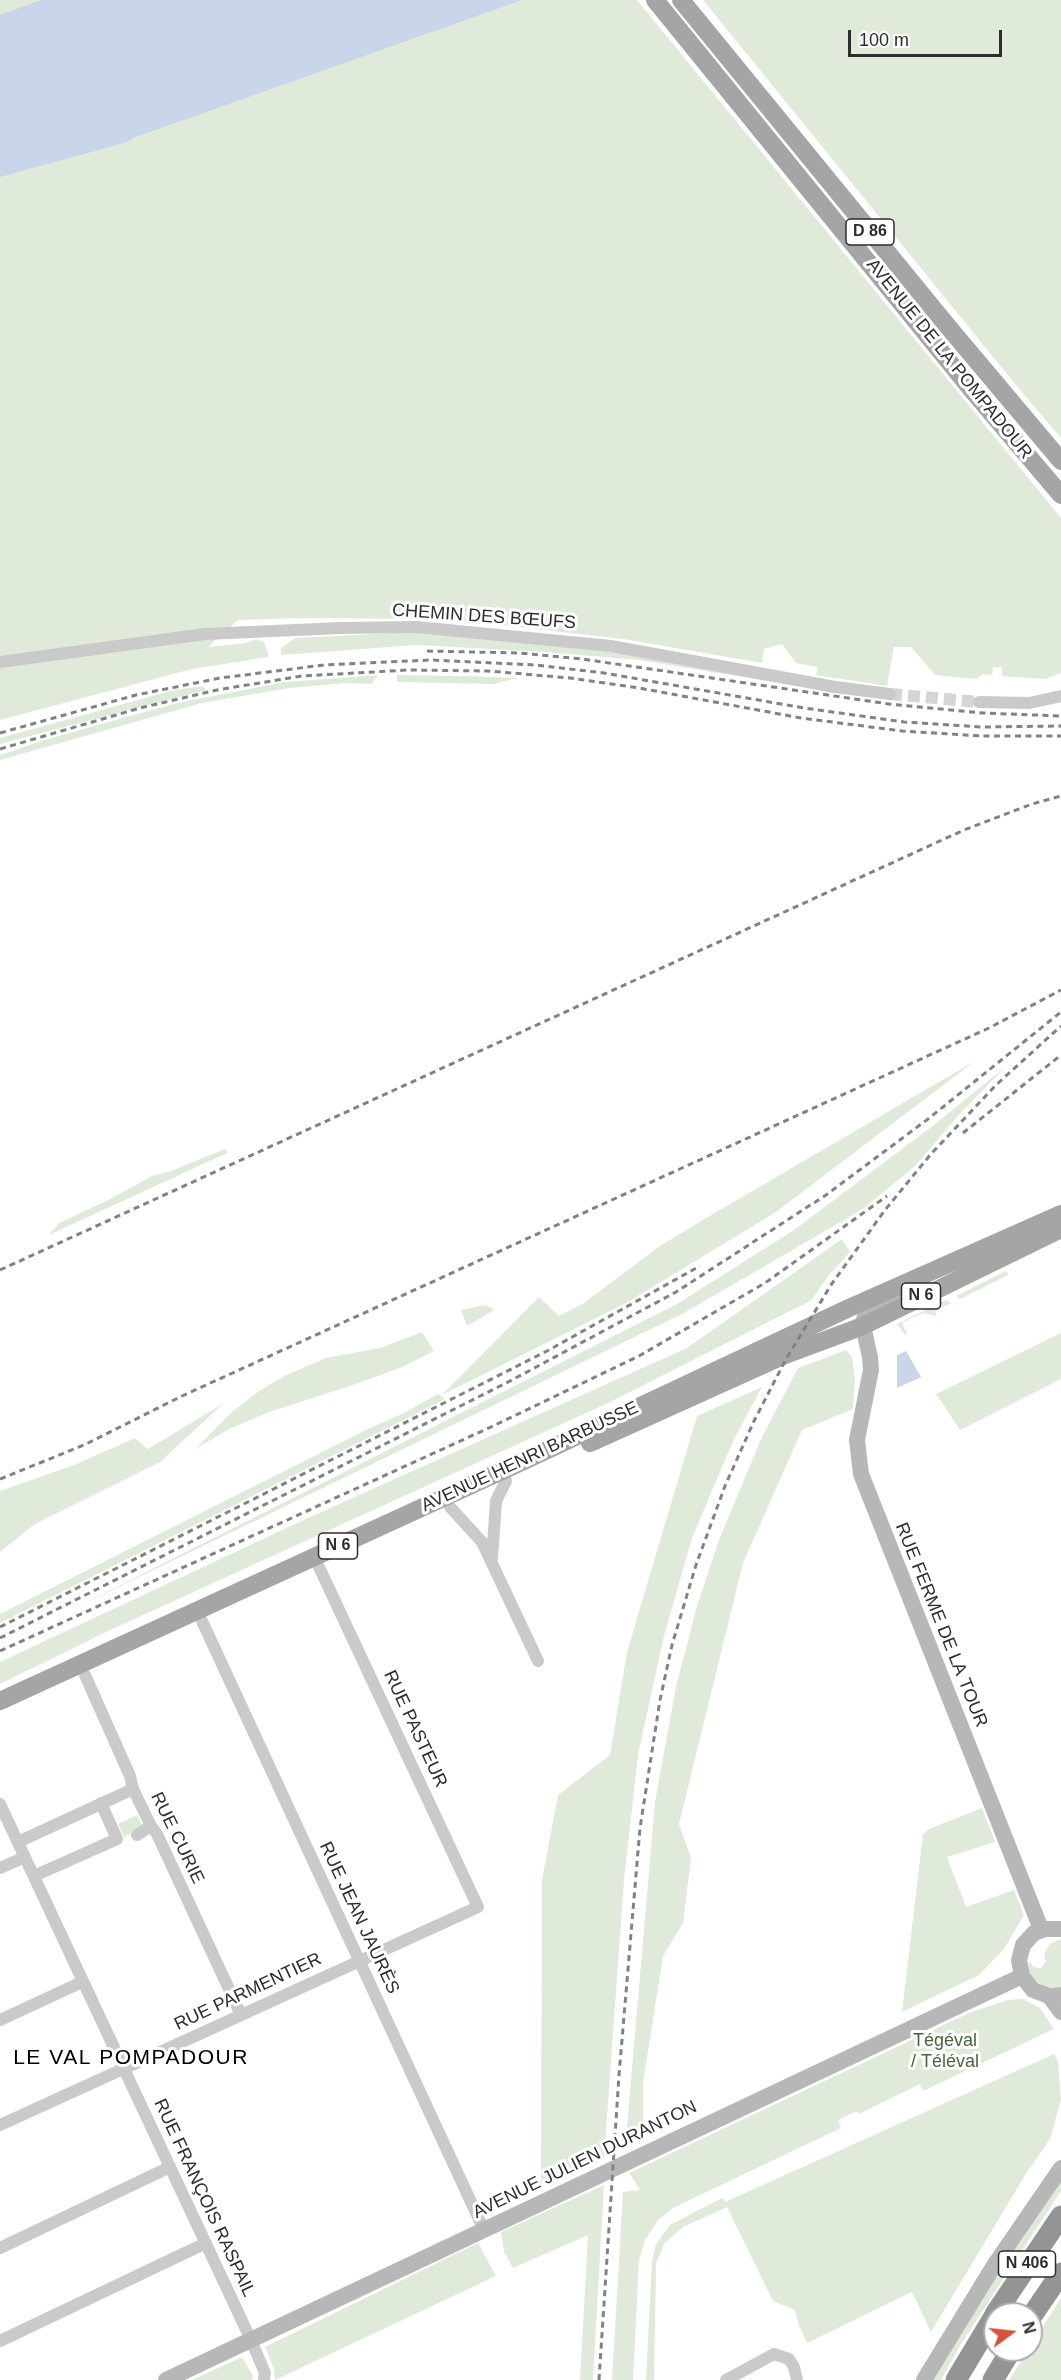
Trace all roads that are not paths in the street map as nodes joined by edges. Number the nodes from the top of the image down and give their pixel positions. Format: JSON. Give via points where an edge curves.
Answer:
{"nodes":[{"id":1,"x":655,"y":0,"type":"edge"},
{"id":2,"x":681,"y":0,"type":"edge"},
{"id":3,"x":1061,"y":461,"type":"edge"},
{"id":4,"x":1061,"y":495,"type":"edge"},
{"id":5,"x":0,"y":662,"type":"edge"},
{"id":6,"x":1061,"y":688,"type":"edge"},
{"id":7,"x":890,"y":694,"type":"tunnel mouth"},
{"id":8,"x":1061,"y":696,"type":"edge"},
{"id":9,"x":1039,"y":701,"type":"junction"},
{"id":10,"x":979,"y":702,"type":"tunnel mouth"},
{"id":11,"x":1061,"y":703,"type":"edge"},
{"id":12,"x":1061,"y":1214,"type":"edge"},
{"id":13,"x":1061,"y":1229,"type":"edge"},
{"id":14,"x":914,"y":1280,"type":"junction"},
{"id":15,"x":863,"y":1326,"type":"junction"},
{"id":16,"x":506,"y":1481,"type":"junction"},
{"id":17,"x":450,"y":1507,"type":"junction"},
{"id":18,"x":492,"y":1560,"type":"junction"},
{"id":19,"x":319,"y":1567,"type":"junction"},
{"id":20,"x":202,"y":1621,"type":"junction"},
{"id":21,"x":538,"y":1661,"type":"dead end"},
{"id":22,"x":85,"y":1675,"type":"junction"},
{"id":23,"x":0,"y":1701,"type":"edge"},
{"id":24,"x":0,"y":1715,"type":"edge"},
{"id":25,"x":133,"y":1789,"type":"junction"},
{"id":26,"x":101,"y":1803,"type":"junction"},
{"id":27,"x":0,"y":1804,"type":"edge"},
{"id":28,"x":151,"y":1826,"type":"junction"},
{"id":29,"x":137,"y":1835,"type":"dead end"},
{"id":30,"x":18,"y":1842,"type":"junction"},
{"id":31,"x":25,"y":1857,"type":"junction"},
{"id":32,"x":0,"y":1869,"type":"edge"},
{"id":33,"x":34,"y":1876,"type":"junction"},
{"id":34,"x":478,"y":1907,"type":"joint"},
{"id":35,"x":1041,"y":1929,"type":"junction"},
{"id":36,"x":1061,"y":1929,"type":"edge"},
{"id":37,"x":358,"y":1961,"type":"junction"},
{"id":38,"x":1022,"y":1976,"type":"junction"},
{"id":39,"x":82,"y":1982,"type":"junction"},
{"id":40,"x":1055,"y":1995,"type":"edge"},
{"id":41,"x":1061,"y":2012,"type":"edge"},
{"id":42,"x":241,"y":2015,"type":"junction"},
{"id":43,"x":0,"y":2020,"type":"edge"},
{"id":44,"x":124,"y":2069,"type":"junction"},
{"id":45,"x":0,"y":2125,"type":"edge"},
{"id":46,"x":170,"y":2167,"type":"junction"},
{"id":47,"x":1061,"y":2168,"type":"edge"},
{"id":48,"x":1061,"y":2216,"type":"edge"},
{"id":49,"x":484,"y":2230,"type":"junction"},
{"id":50,"x":206,"y":2243,"type":"junction"},
{"id":51,"x":0,"y":2248,"type":"edge"},
{"id":52,"x":1061,"y":2273,"type":"edge"},
{"id":53,"x":1003,"y":2302,"type":"edge"},
{"id":54,"x":1041,"y":2302,"type":"edge"},
{"id":55,"x":983,"y":2334,"type":"edge"},
{"id":56,"x":251,"y":2340,"type":"junction"},
{"id":57,"x":0,"y":2341,"type":"edge"},
{"id":58,"x":1004,"y":2362,"type":"edge"},
{"id":59,"x":166,"y":2380,"type":"edge"},
{"id":60,"x":264,"y":2380,"type":"edge"},
{"id":61,"x":726,"y":2380,"type":"edge"},
{"id":62,"x":797,"y":2380,"type":"edge"},
{"id":63,"x":924,"y":2380,"type":"edge"},
{"id":64,"x":956,"y":2380,"type":"edge"},
{"id":65,"x":993,"y":2380,"type":"edge"}],
"edges":[{"from":1,"to":4,"type":"main road","name":"AVENUE DE LA POMPADOUR","number":"D 86"},
{"from":2,"to":3,"type":"main road","name":"AVENUE DE LA POMPADOUR","number":"D 86"},
{"from":5,"to":7,"type":"street","name":"CHEMIN DES BŒUFS","via":[[205,634],[417,627],[620,647]]},
{"from":6,"to":9,"type":"street"},
{"from":8,"to":9,"type":"street"},
{"from":9,"to":10,"type":"street"},
{"from":9,"to":11,"type":"street"},
{"from":12,"to":14,"type":"main road","name":"AVENUE HENRI BARBUSSE","number":"N 6"},
{"from":13,"to":15,"type":"main road","name":"AVENUE HENRI BARBUSSE","number":"N 6"},
{"from":14,"to":15,"type":"main road","via":[[895,1300],[869,1312]]},
{"from":14,"to":23,"type":"main road","name":"AVENUE HENRI BARBUSSE","number":"N 6"},
{"from":15,"to":16,"type":"main road","name":"AVENUE HENRI BARBUSSE","number":"N 6","via":[[785,1355]]},
{"from":15,"to":35,"type":"main road","name":"RUE FERME DE LA TOUR","via":[[871,1370],[857,1440],[861,1474]]},
{"from":16,"to":17,"type":"main road","name":"AVENUE HENRI BARBUSSE","number":"N 6"},
{"from":16,"to":18,"type":"street","via":[[496,1501]]},
{"from":17,"to":18,"type":"street","via":[[482,1542]]},
{"from":17,"to":19,"type":"main road","name":"AVENUE HENRI BARBUSSE","number":"N 6"},
{"from":18,"to":21,"type":"street"},
{"from":19,"to":20,"type":"main road","name":"AVENUE HENRI BARBUSSE","number":"N 6"},
{"from":19,"to":34,"type":"street","name":"RUE PASTEUR"},
{"from":20,"to":22,"type":"main road","name":"AVENUE HENRI BARBUSSE","number":"N 6"},
{"from":20,"to":37,"type":"street","name":"RUE JEAN JAURÈS"},
{"from":22,"to":24,"type":"main road","name":"AVENUE HENRI BARBUSSE","number":"N 6"},
{"from":22,"to":25,"type":"street","name":"RUE CURIE"},
{"from":25,"to":26,"type":"street"},
{"from":25,"to":28,"type":"street","name":"RUE CURIE"},
{"from":26,"to":30,"type":"street"},
{"from":26,"to":33,"type":"street","via":[[117,1839]]},
{"from":27,"to":30,"type":"street","name":"RUE FRANÇOIS RASPAIL"},
{"from":28,"to":29,"type":"street"},
{"from":28,"to":42,"type":"street","name":"RUE CURIE"},
{"from":30,"to":31,"type":"street","name":"RUE FRANÇOIS RASPAIL"},
{"from":31,"to":32,"type":"street"},
{"from":31,"to":33,"type":"street","name":"RUE FRANÇOIS RASPAIL"},
{"from":33,"to":39,"type":"street","name":"RUE FRANÇOIS RASPAIL"},
{"from":34,"to":37,"type":"street","name":"RUE PARMENTIER"},
{"from":35,"to":36,"type":"main road"},
{"from":35,"to":38,"type":"main road","via":[[1030,1936],[1021,1950]]},
{"from":37,"to":42,"type":"street","name":"RUE PARMENTIER"},
{"from":37,"to":49,"type":"street","name":"RUE JEAN JAURÈS"},
{"from":38,"to":40,"type":"main road","via":[[1033,1990]]},
{"from":38,"to":49,"type":"main road","name":"AVENUE JULIEN DURANTON"},
{"from":39,"to":43,"type":"street"},
{"from":39,"to":44,"type":"street","name":"RUE FRANÇOIS RASPAIL"},
{"from":40,"to":41,"type":"main road"},
{"from":42,"to":44,"type":"street","name":"RUE PARMENTIER"},
{"from":44,"to":45,"type":"street","name":"RUE PARMENTIER"},
{"from":44,"to":46,"type":"street","name":"RUE FRANÇOIS RASPAIL"},
{"from":46,"to":50,"type":"street","name":"RUE FRANÇOIS RASPAIL"},
{"from":46,"to":51,"type":"street"},
{"from":47,"to":63,"type":"main road","via":[[995,2264]]},
{"from":48,"to":53,"type":"highway","number":"N 406"},
{"from":49,"to":56,"type":"main road","name":"AVENUE JULIEN DURANTON"},
{"from":50,"to":56,"type":"street","name":"RUE FRANÇOIS RASPAIL"},
{"from":50,"to":57,"type":"street"},
{"from":52,"to":54,"type":"highway","number":"N 406"},
{"from":55,"to":64,"type":"highway","number":"N 406"},
{"from":56,"to":59,"type":"main road","name":"AVENUE JULIEN DURANTON"},
{"from":56,"to":60,"type":"street","name":"RUE FRANÇOIS RASPAIL","via":[[265,2373]]},
{"from":58,"to":65,"type":"highway"},
{"from":61,"to":62,"type":"street","via":[[774,2354],[789,2359]]}]}
